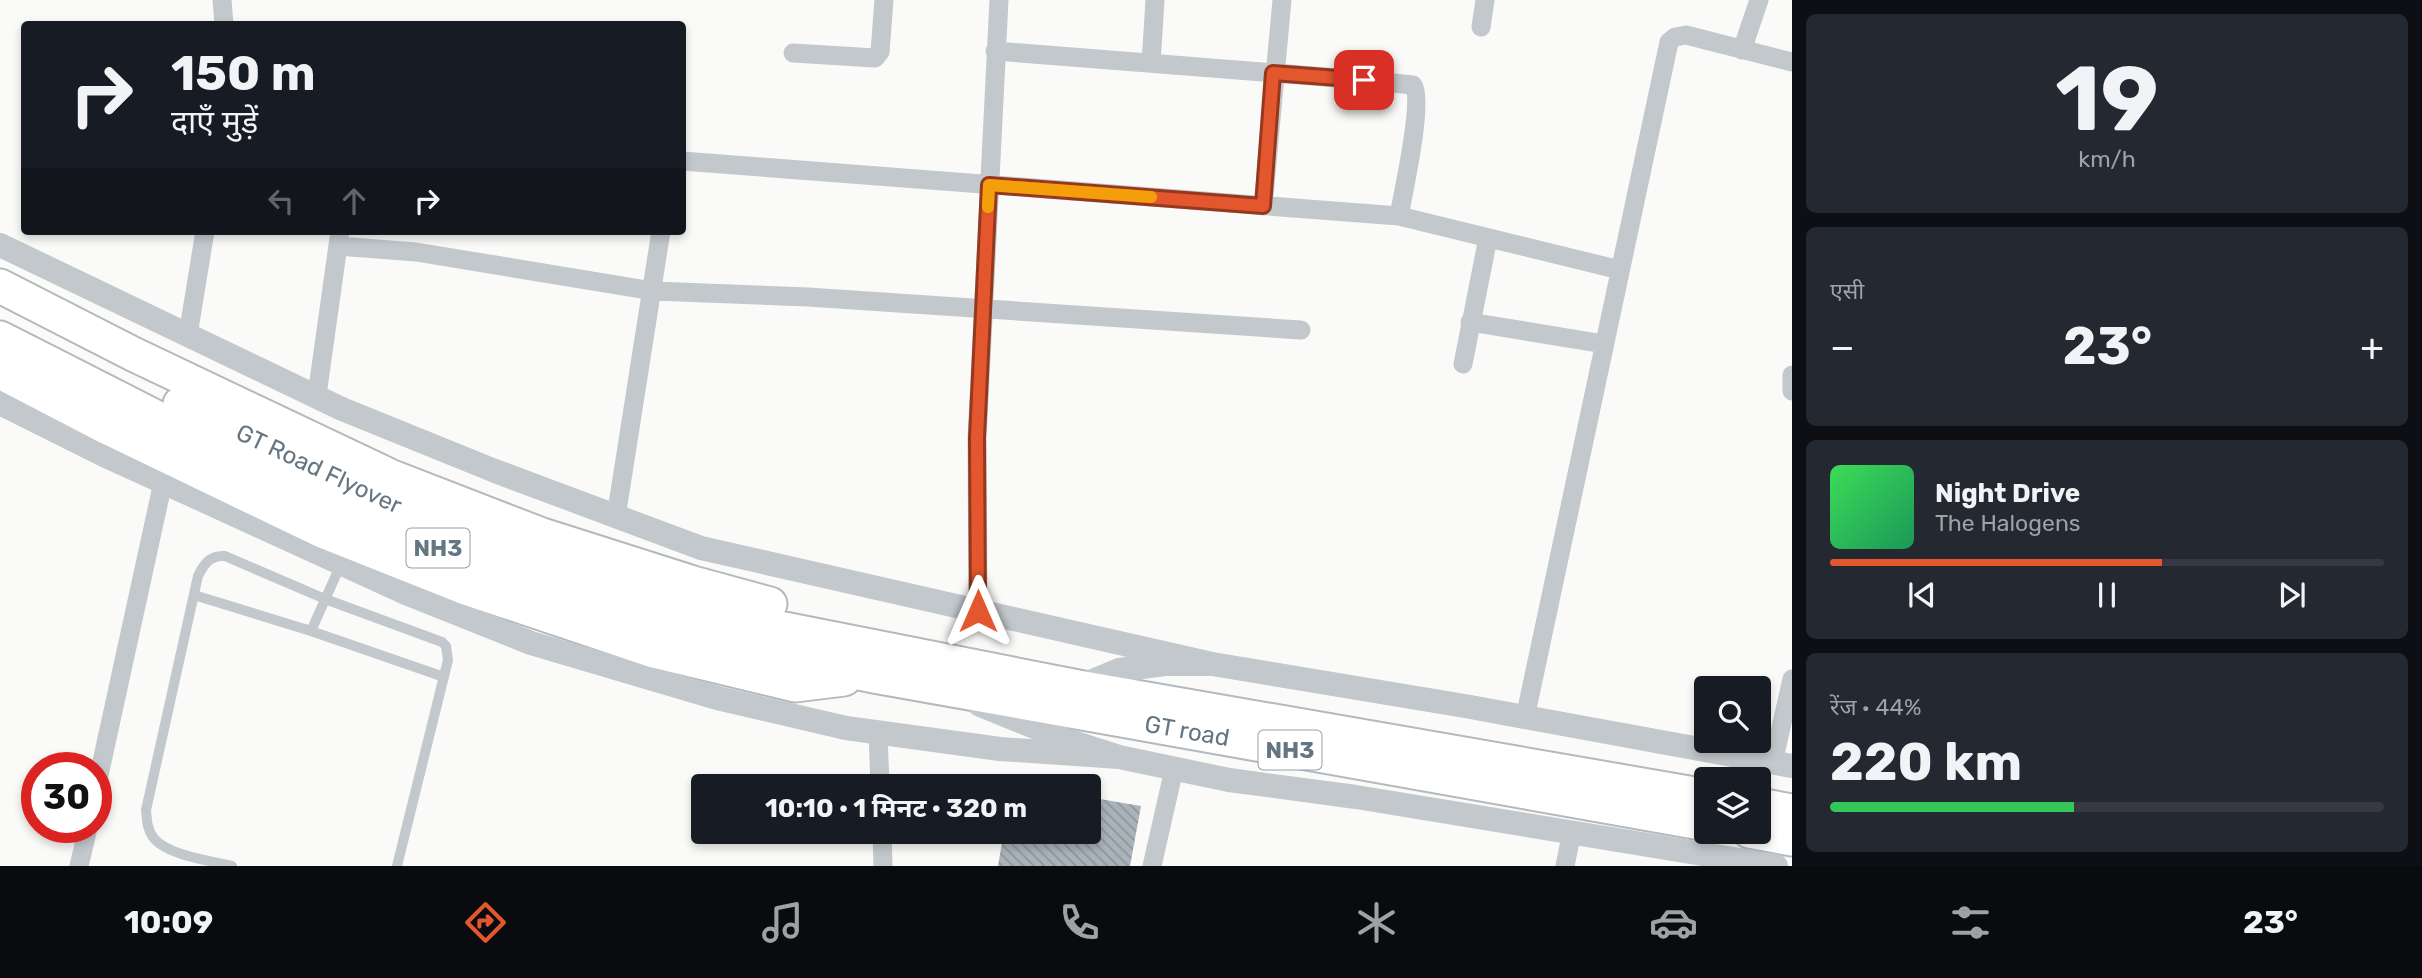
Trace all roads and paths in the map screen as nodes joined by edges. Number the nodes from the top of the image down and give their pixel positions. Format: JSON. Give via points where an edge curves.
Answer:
{"nodes":[{"id":1,"x":222,"y":0,"type":"edge"},
{"id":2,"x":884,"y":0,"type":"edge"},
{"id":3,"x":999,"y":0,"type":"edge"},
{"id":4,"x":1155,"y":0,"type":"edge"},
{"id":5,"x":1282,"y":0,"type":"edge"},
{"id":6,"x":1485,"y":0,"type":"edge"},
{"id":7,"x":1759,"y":0,"type":"edge"},
{"id":8,"x":224,"y":21,"type":"edge"},
{"id":9,"x":1481,"y":27,"type":"dead end"},
{"id":10,"x":1742,"y":50,"type":"junction"},
{"id":11,"x":995,"y":51,"type":"junction"},
{"id":12,"x":793,"y":53,"type":"dead end"},
{"id":13,"x":1792,"y":62,"type":"edge"},
{"id":14,"x":1151,"y":63,"type":"junction"},
{"id":15,"x":1273,"y":73,"type":"junction"},
{"id":16,"x":686,"y":161,"type":"edge"},
{"id":17,"x":989,"y":185,"type":"junction"},
{"id":18,"x":1263,"y":206,"type":"junction"},
{"id":19,"x":1399,"y":216,"type":"junction"},
{"id":20,"x":204,"y":235,"type":"edge"},
{"id":21,"x":660,"y":235,"type":"edge"},
{"id":22,"x":339,"y":238,"type":"edge"},
{"id":23,"x":1488,"y":238,"type":"junction"},
{"id":24,"x":0,"y":245,"type":"edge"},
{"id":25,"x":1620,"y":270,"type":"junction"},
{"id":26,"x":0,"y":286,"type":"edge"},
{"id":27,"x":653,"y":291,"type":"junction"},
{"id":28,"x":983,"y":308,"type":"junction"},
{"id":29,"x":0,"y":312,"type":"edge"},
{"id":30,"x":1470,"y":323,"type":"junction"},
{"id":31,"x":1301,"y":330,"type":"dead end"},
{"id":32,"x":188,"y":335,"type":"junction"},
{"id":33,"x":0,"y":338,"type":"edge"},
{"id":34,"x":1604,"y":344,"type":"junction"},
{"id":35,"x":1463,"y":364,"type":"dead end"},
{"id":36,"x":0,"y":372,"type":"edge"},
{"id":37,"x":1792,"y":375,"type":"edge"},
{"id":38,"x":116,"y":384,"type":"junction"},
{"id":39,"x":1792,"y":391,"type":"edge"},
{"id":40,"x":317,"y":395,"type":"junction"},
{"id":41,"x":0,"y":403,"type":"edge"},
{"id":42,"x":163,"y":482,"type":"junction"},
{"id":43,"x":616,"y":517,"type":"junction"},
{"id":44,"x":341,"y":564,"type":"junction"},
{"id":45,"x":194,"y":595,"type":"junction"},
{"id":46,"x":326,"y":599,"type":"junction"},
{"id":47,"x":978,"y":611,"type":"junction"},
{"id":48,"x":311,"y":631,"type":"junction"},
{"id":49,"x":897,"y":650,"type":"junction"},
{"id":50,"x":1212,"y":664,"type":"junction"},
{"id":51,"x":874,"y":676,"type":"junction"},
{"id":52,"x":444,"y":677,"type":"junction"},
{"id":53,"x":1792,"y":679,"type":"edge"},
{"id":54,"x":1078,"y":687,"type":"junction"},
{"id":55,"x":939,"y":688,"type":"junction"},
{"id":56,"x":1525,"y":718,"type":"junction"},
{"id":57,"x":878,"y":732,"type":"junction"},
{"id":58,"x":104,"y":752,"type":"edge"},
{"id":59,"x":1119,"y":757,"type":"junction"},
{"id":60,"x":1783,"y":765,"type":"edge"},
{"id":61,"x":1174,"y":769,"type":"junction"},
{"id":62,"x":880,"y":774,"type":"edge"},
{"id":63,"x":1694,"y":794,"type":"edge"},
{"id":64,"x":1771,"y":807,"type":"edge"},
{"id":65,"x":1792,"y":811,"type":"edge"},
{"id":66,"x":1694,"y":822,"type":"edge"},
{"id":67,"x":1572,"y":831,"type":"junction"},
{"id":68,"x":1771,"y":835,"type":"edge"},
{"id":69,"x":1792,"y":839,"type":"edge"},
{"id":70,"x":84,"y":843,"type":"edge"},
{"id":71,"x":882,"y":844,"type":"edge"},
{"id":72,"x":79,"y":866,"type":"edge"},
{"id":73,"x":232,"y":866,"type":"edge"},
{"id":74,"x":397,"y":866,"type":"edge"},
{"id":75,"x":883,"y":866,"type":"edge"},
{"id":76,"x":1152,"y":866,"type":"edge"},
{"id":77,"x":1565,"y":866,"type":"edge"},
{"id":78,"x":1776,"y":866,"type":"edge"}],
"edges":[{"from":1,"to":8,"type":"street"},
{"from":2,"to":12,"type":"street","via":[[880,51],[875,58]]},
{"from":3,"to":11,"type":"street"},
{"from":4,"to":14,"type":"street"},
{"from":5,"to":15,"type":"street"},
{"from":6,"to":9,"type":"street"},
{"from":7,"to":10,"type":"street"},
{"from":10,"to":13,"type":"street"},
{"from":10,"to":25,"type":"street","via":[[1686,35],[1669,42]]},
{"from":11,"to":14,"type":"street"},
{"from":11,"to":17,"type":"street"},
{"from":14,"to":15,"type":"street"},
{"from":15,"to":18,"type":"street"},
{"from":15,"to":19,"type":"street","via":[[1413,85],[1417,95],[1414,131]]},
{"from":16,"to":17,"type":"street"},
{"from":17,"to":18,"type":"street"},
{"from":17,"to":28,"type":"street"},
{"from":18,"to":19,"type":"street"},
{"from":19,"to":23,"type":"street"},
{"from":20,"to":32,"type":"street"},
{"from":21,"to":27,"type":"street"},
{"from":22,"to":27,"type":"street"},
{"from":22,"to":40,"type":"street"},
{"from":23,"to":25,"type":"street"},
{"from":23,"to":30,"type":"street"},
{"from":24,"to":32,"type":"street"},
{"from":25,"to":34,"type":"street"},
{"from":26,"to":49,"type":"highway","via":[[392,477],[542,536],[820,617]]},
{"from":27,"to":28,"type":"street"},
{"from":27,"to":43,"type":"street"},
{"from":28,"to":31,"type":"street"},
{"from":28,"to":47,"type":"street","via":[[977,438]]},
{"from":29,"to":38,"type":"highway","name":"GT Road Flyover","number":"NH3"},
{"from":30,"to":34,"type":"street"},
{"from":30,"to":35,"type":"street"},
{"from":32,"to":40,"type":"street"},
{"from":33,"to":38,"type":"highway","name":"GT Road Flyover","number":"NH3"},
{"from":34,"to":56,"type":"street"},
{"from":36,"to":51,"type":"highway","via":[[322,531],[463,587],[654,651],[795,685]]},
{"from":37,"to":39,"type":"street"},
{"from":38,"to":49,"type":"highway","name":"GT Road Flyover","number":"NH3","via":[[192,410],[383,500],[531,558],[680,606]]},
{"from":38,"to":51,"type":"highway","name":"GT Road Flyover","number":"NH3","via":[[186,433],[381,526],[529,583],[682,630]]},
{"from":40,"to":43,"type":"street"},
{"from":41,"to":42,"type":"street"},
{"from":42,"to":44,"type":"street"},
{"from":42,"to":58,"type":"street"},
{"from":43,"to":47,"type":"street","via":[[701,548]]},
{"from":44,"to":46,"type":"lane"},
{"from":44,"to":57,"type":"street","via":[[531,643],[717,698]]},
{"from":45,"to":46,"type":"lane","via":[[204,564],[217,555]]},
{"from":45,"to":48,"type":"lane"},
{"from":45,"to":73,"type":"lane","via":[[146,810],[147,824],[160,844]]},
{"from":46,"to":48,"type":"lane"},
{"from":46,"to":52,"type":"lane","via":[[442,642],[448,652]]},
{"from":47,"to":50,"type":"street"},
{"from":48,"to":52,"type":"lane"},
{"from":49,"to":54,"type":"highway","name":"GT road","number":"NH3"},
{"from":50,"to":54,"type":"street","via":[[1119,670]]},
{"from":50,"to":56,"type":"street"},
{"from":51,"to":55,"type":"highway","name":"GT road","number":"NH3"},
{"from":52,"to":74,"type":"lane"},
{"from":53,"to":60,"type":"street"},
{"from":54,"to":63,"type":"highway","name":"GT road","number":"NH3"},
{"from":55,"to":59,"type":"street"},
{"from":55,"to":66,"type":"highway","name":"GT road","number":"NH3"},
{"from":56,"to":60,"type":"street"},
{"from":57,"to":59,"type":"street","via":[[1000,749]]},
{"from":57,"to":62,"type":"street"},
{"from":59,"to":61,"type":"street"},
{"from":61,"to":67,"type":"street"},
{"from":61,"to":76,"type":"street"},
{"from":64,"to":65,"type":"highway"},
{"from":67,"to":77,"type":"street"},
{"from":67,"to":78,"type":"street"},
{"from":68,"to":69,"type":"highway"},
{"from":70,"to":72,"type":"street"},
{"from":71,"to":75,"type":"street"}]}
